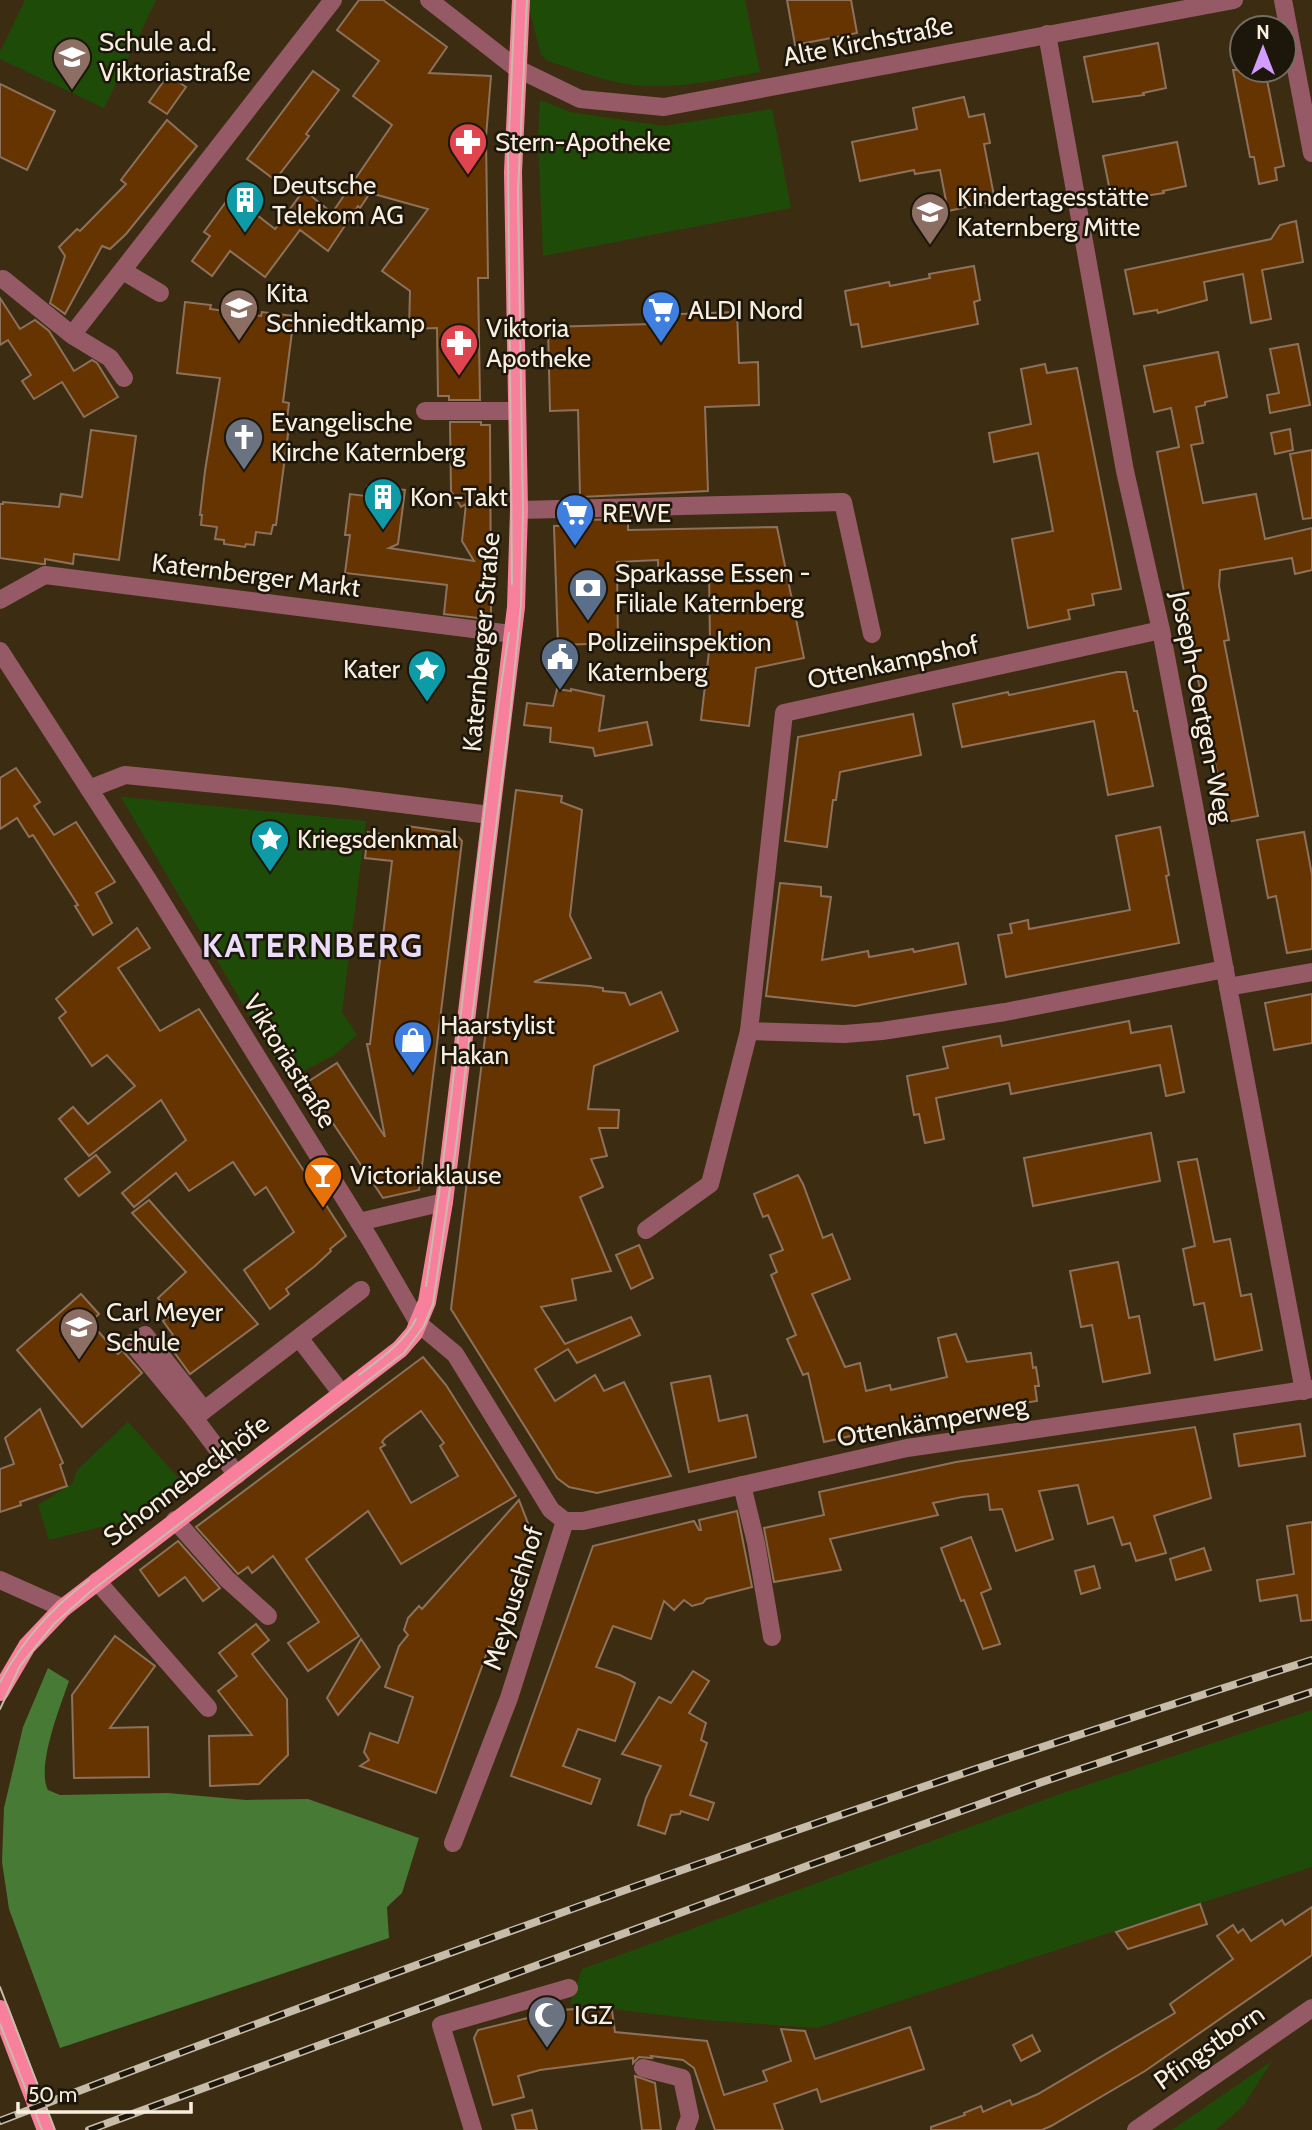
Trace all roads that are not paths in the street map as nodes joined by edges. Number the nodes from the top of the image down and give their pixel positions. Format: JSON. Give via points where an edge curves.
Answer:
{"nodes":[{"id":1,"x":333,"y":0,"type":"edge"},
{"id":2,"x":429,"y":0,"type":"edge"},
{"id":3,"x":521,"y":0,"type":"edge"},
{"id":4,"x":1234,"y":0,"type":"edge"},
{"id":5,"x":1283,"y":0,"type":"edge"},
{"id":6,"x":1047,"y":34,"type":"junction"},
{"id":7,"x":516,"y":68,"type":"junction"},
{"id":8,"x":1312,"y":153,"type":"edge"},
{"id":9,"x":123,"y":271,"type":"junction"},
{"id":10,"x":3,"y":279,"type":"dead end"},
{"id":11,"x":160,"y":293,"type":"dead end"},
{"id":12,"x":72,"y":335,"type":"junction"},
{"id":13,"x":124,"y":378,"type":"dead end"},
{"id":14,"x":425,"y":411,"type":"dead end"},
{"id":15,"x":517,"y":411,"type":"junction"},
{"id":16,"x":519,"y":510,"type":"junction"},
{"id":17,"x":0,"y":600,"type":"edge"},
{"id":18,"x":1161,"y":630,"type":"junction"},
{"id":19,"x":512,"y":634,"type":"junction"},
{"id":20,"x":872,"y":634,"type":"dead end"},
{"id":21,"x":0,"y":650,"type":"edge"},
{"id":22,"x":89,"y":789,"type":"junction"},
{"id":23,"x":490,"y":815,"type":"junction"},
{"id":24,"x":1224,"y":969,"type":"junction"},
{"id":25,"x":1312,"y":972,"type":"edge"},
{"id":26,"x":1228,"y":987,"type":"junction"},
{"id":27,"x":749,"y":1031,"type":"junction"},
{"id":28,"x":444,"y":1202,"type":"junction"},
{"id":29,"x":359,"y":1222,"type":"junction"},
{"id":30,"x":646,"y":1230,"type":"dead end"},
{"id":31,"x":360,"y":1290,"type":"dead end"},
{"id":32,"x":419,"y":1324,"type":"junction"},
{"id":33,"x":138,"y":1339,"type":"dead end"},
{"id":34,"x":300,"y":1339,"type":"junction"},
{"id":35,"x":1308,"y":1390,"type":"edge"},
{"id":36,"x":342,"y":1394,"type":"junction"},
{"id":37,"x":199,"y":1414,"type":"junction"},
{"id":38,"x":237,"y":1475,"type":"junction"},
{"id":39,"x":741,"y":1485,"type":"junction"},
{"id":40,"x":175,"y":1520,"type":"junction"},
{"id":41,"x":565,"y":1521,"type":"junction"},
{"id":42,"x":0,"y":1580,"type":"edge"},
{"id":43,"x":97,"y":1581,"type":"junction"},
{"id":44,"x":63,"y":1608,"type":"junction"},
{"id":45,"x":268,"y":1616,"type":"dead end"},
{"id":46,"x":772,"y":1637,"type":"dead end"},
{"id":47,"x":0,"y":1692,"type":"edge"},
{"id":48,"x":208,"y":1708,"type":"dead end"},
{"id":49,"x":453,"y":1843,"type":"dead end"},
{"id":50,"x":569,"y":1988,"type":"dead end"},
{"id":51,"x":1312,"y":2008,"type":"edge"},
{"id":52,"x":0,"y":2009,"type":"edge"},
{"id":53,"x":643,"y":2068,"type":"dead end"},
{"id":54,"x":46,"y":2130,"type":"edge"},
{"id":55,"x":473,"y":2130,"type":"edge"},
{"id":56,"x":685,"y":2130,"type":"edge"},
{"id":57,"x":1136,"y":2130,"type":"edge"}],
"edges":[{"from":1,"to":9,"type":"street"},
{"from":2,"to":7,"type":"street","name":"Alte Kirchstraße"},
{"from":3,"to":7,"type":"main road","name":"Katernberger Straße"},
{"from":4,"to":6,"type":"street","name":"Alte Kirchstraße"},
{"from":5,"to":8,"type":"street"},
{"from":6,"to":7,"type":"street","name":"Alte Kirchstraße","via":[[664,107],[580,99]]},
{"from":6,"to":18,"type":"street","name":"Joseph-Oertgen-Weg","via":[[1125,471]]},
{"from":7,"to":15,"type":"main road","name":"Katernberger Straße"},
{"from":9,"to":11,"type":"street"},
{"from":9,"to":12,"type":"street"},
{"from":10,"to":12,"type":"street"},
{"from":12,"to":13,"type":"street","via":[[110,358]]},
{"from":14,"to":15,"type":"street"},
{"from":15,"to":16,"type":"main road","name":"Katernberger Straße"},
{"from":16,"to":19,"type":"main road","name":"Katernberger Straße"},
{"from":16,"to":20,"type":"street","via":[[843,502]]},
{"from":17,"to":19,"type":"street","name":"Katernberger Markt","via":[[46,575]]},
{"from":18,"to":24,"type":"street","name":"Joseph-Oertgen-Weg"},
{"from":18,"to":27,"type":"street","name":"Ottenkampshof","via":[[784,713]]},
{"from":19,"to":23,"type":"main road","name":"Katernberger Straße"},
{"from":21,"to":22,"type":"street","name":"Viktoriastraße"},
{"from":22,"to":23,"type":"street","via":[[125,775]]},
{"from":22,"to":29,"type":"street","name":"Viktoriastraße"},
{"from":23,"to":28,"type":"main road","name":"Katernberger Straße"},
{"from":24,"to":26,"type":"street","name":"Joseph-Oertgen-Weg"},
{"from":24,"to":27,"type":"street","via":[[882,1031]]},
{"from":25,"to":26,"type":"street"},
{"from":26,"to":35,"type":"street","name":"Joseph-Oertgen-Weg"},
{"from":27,"to":30,"type":"street","name":"Ottenkampshof","via":[[710,1184]]},
{"from":28,"to":29,"type":"street"},
{"from":28,"to":32,"type":"main road","name":"Katernberger Straße","via":[[431,1286]]},
{"from":29,"to":32,"type":"street","name":"Viktoriastraße"},
{"from":31,"to":34,"type":"street"},
{"from":32,"to":36,"type":"main road","name":"Schonnebeckhöfe","via":[[400,1349]]},
{"from":32,"to":41,"type":"street","name":"Meybuschhof","via":[[455,1354],[551,1510]]},
{"from":33,"to":37,"type":"street"},
{"from":34,"to":36,"type":"street"},
{"from":34,"to":37,"type":"street"},
{"from":35,"to":39,"type":"street","name":"Ottenkämperweg","via":[[907,1448]]},
{"from":36,"to":38,"type":"main road","name":"Schonnebeckhöfe"},
{"from":37,"to":38,"type":"street"},
{"from":38,"to":40,"type":"main road","name":"Schonnebeckhöfe"},
{"from":39,"to":41,"type":"street","name":"Ottenkämperweg","via":[[583,1521]]},
{"from":39,"to":46,"type":"street"},
{"from":40,"to":43,"type":"main road","name":"Schonnebeckhöfe"},
{"from":40,"to":45,"type":"street","via":[[227,1579]]},
{"from":41,"to":49,"type":"street","name":"Meybuschhof","via":[[509,1698]]},
{"from":42,"to":44,"type":"street"},
{"from":43,"to":44,"type":"main road","name":"Schonnebeckhöfe"},
{"from":43,"to":48,"type":"street"},
{"from":44,"to":47,"type":"main road","name":"Schonnebeckhöfe","via":[[27,1646]]},
{"from":50,"to":55,"type":"street","via":[[441,2025]]},
{"from":51,"to":57,"type":"street","name":"Pfingstborn"},
{"from":52,"to":54,"type":"main road"},
{"from":53,"to":56,"type":"street","via":[[682,2078],[690,2117]]}]}
